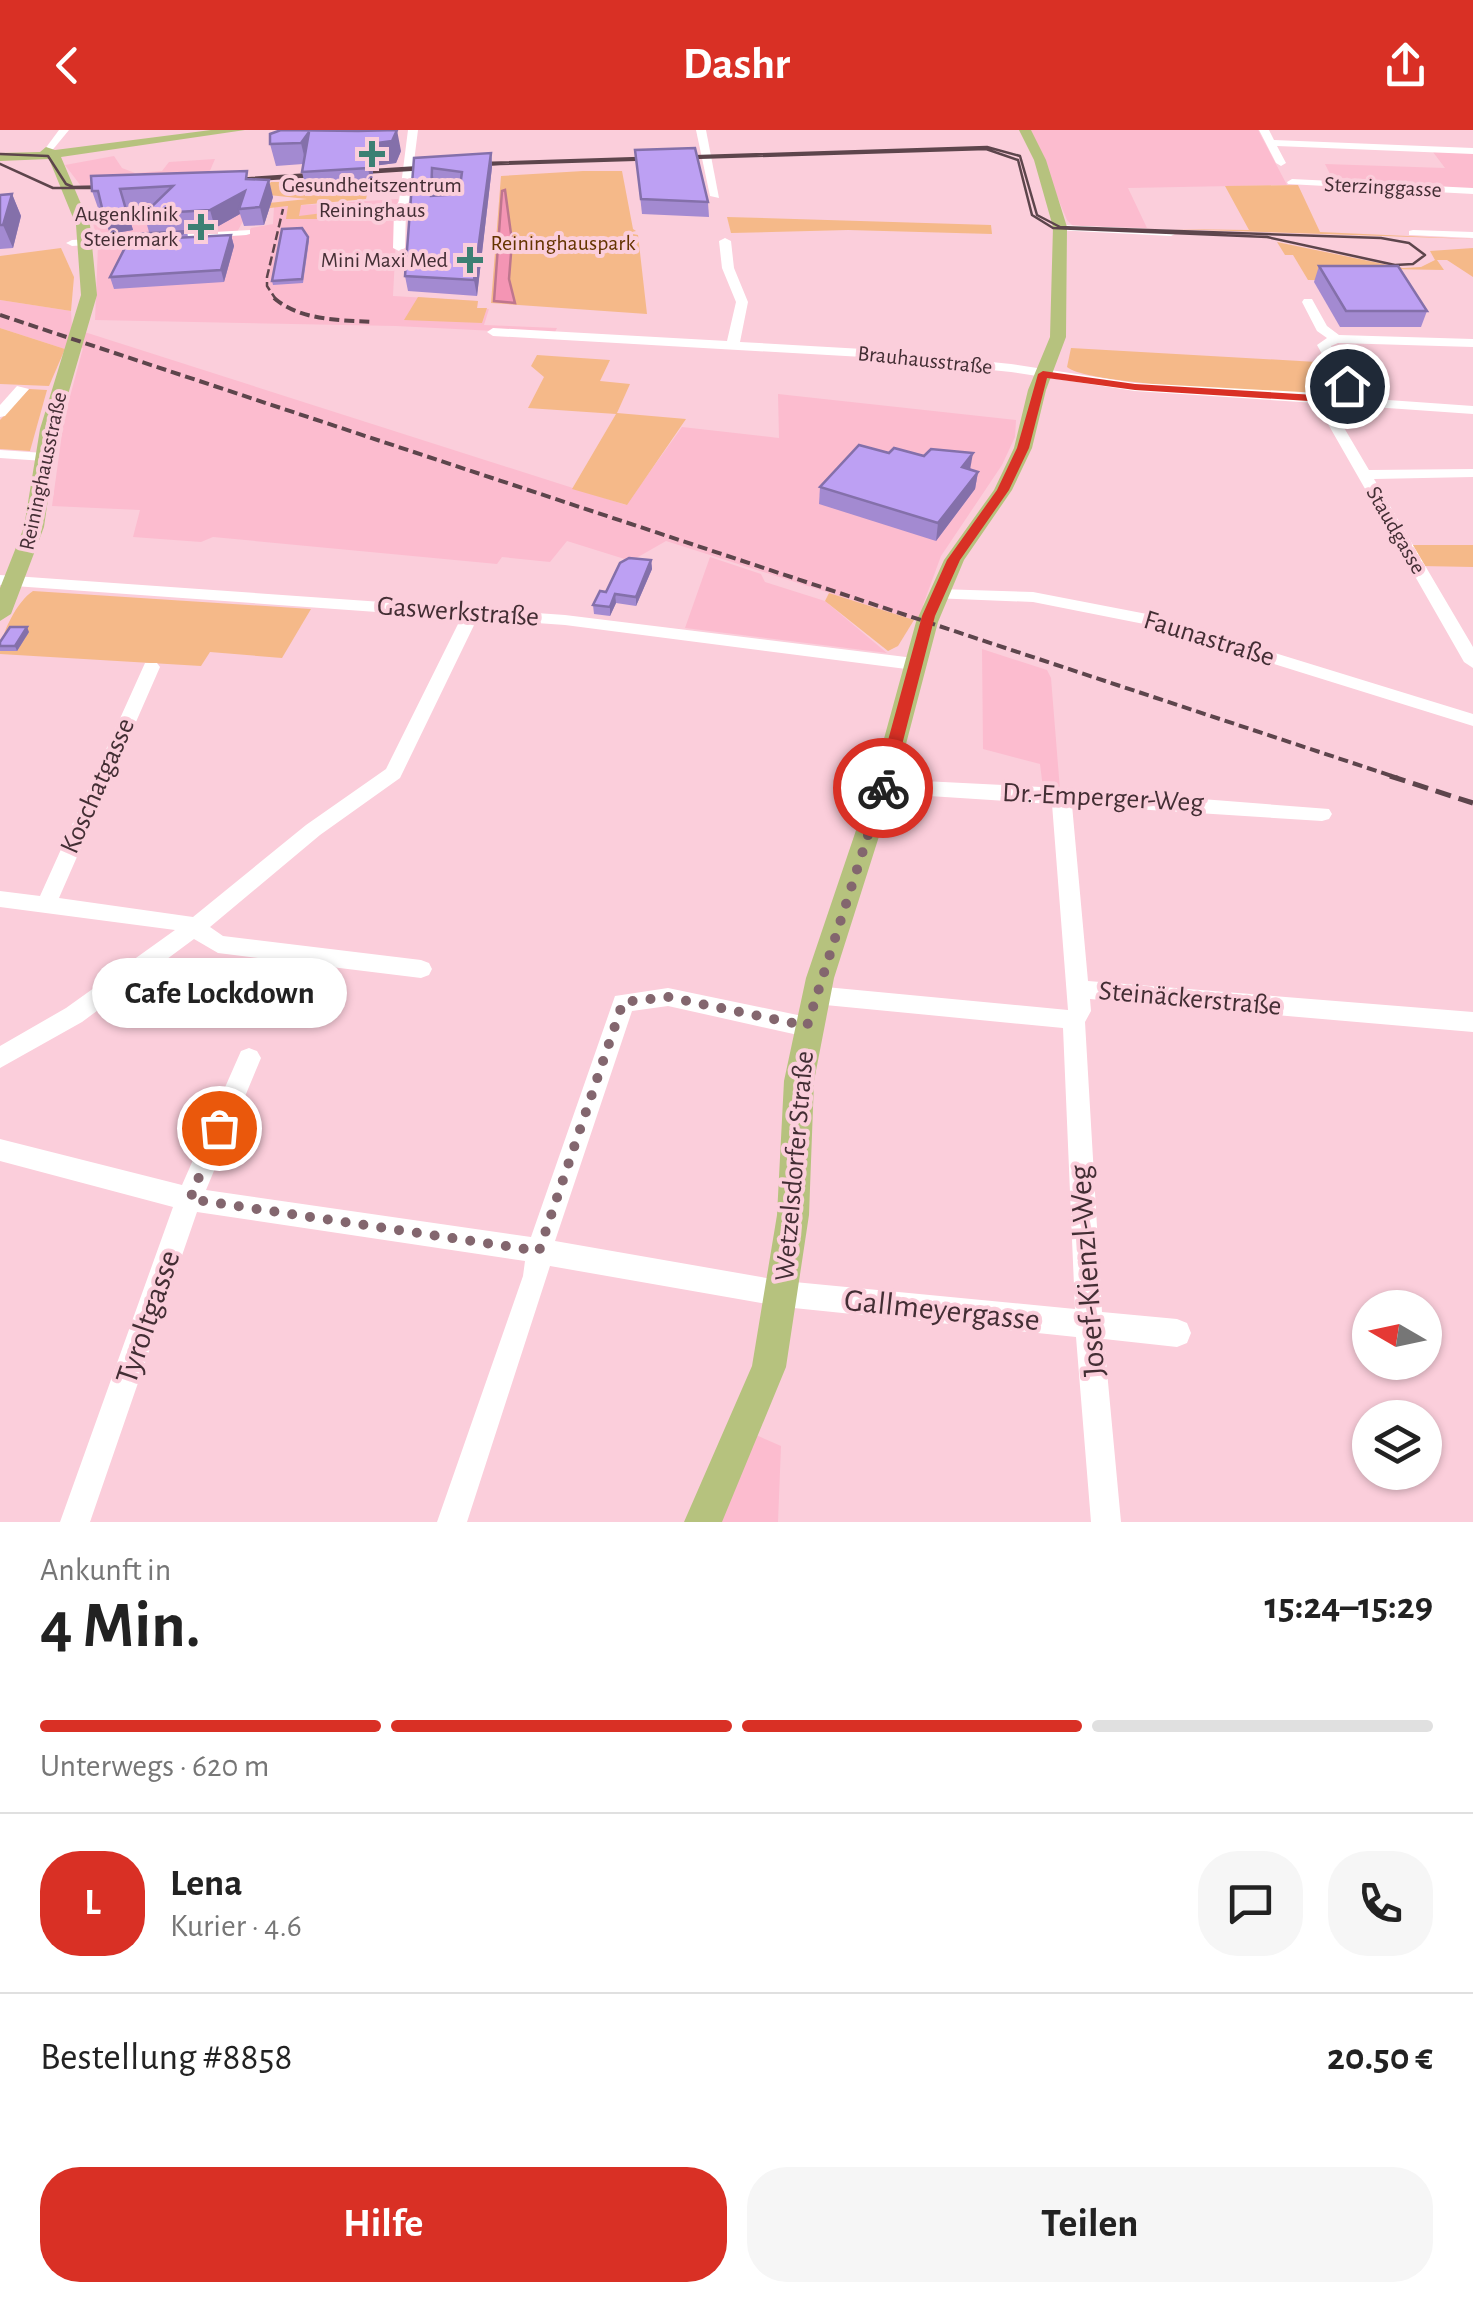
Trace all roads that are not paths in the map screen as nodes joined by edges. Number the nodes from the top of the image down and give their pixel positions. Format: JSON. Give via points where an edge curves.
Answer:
{"nodes":[{"id":1,"x":64,"y":130,"type":"edge"},
{"id":2,"x":225,"y":130,"type":"edge"},
{"id":3,"x":239,"y":130,"type":"edge"},
{"id":4,"x":413,"y":130,"type":"edge"},
{"id":5,"x":701,"y":130,"type":"edge"},
{"id":6,"x":1025,"y":130,"type":"edge"},
{"id":7,"x":1264,"y":130,"type":"edge"},
{"id":8,"x":1356,"y":130,"type":"edge"},
{"id":9,"x":1272,"y":143,"type":"junction"},
{"id":10,"x":1368,"y":148,"type":"junction"},
{"id":11,"x":1473,"y":151,"type":"edge"},
{"id":12,"x":47,"y":154,"type":"junction"},
{"id":13,"x":0,"y":156,"type":"edge"},
{"id":14,"x":1282,"y":164,"type":"dead end"},
{"id":15,"x":1292,"y":182,"type":"dead end"},
{"id":16,"x":1473,"y":191,"type":"edge"},
{"id":17,"x":715,"y":196,"type":"dead end"},
{"id":18,"x":1060,"y":228,"type":"junction"},
{"id":19,"x":246,"y":232,"type":"dead end"},
{"id":20,"x":1170,"y":233,"type":"dead end"},
{"id":21,"x":1413,"y":234,"type":"dead end"},
{"id":22,"x":1473,"y":235,"type":"edge"},
{"id":23,"x":725,"y":241,"type":"dead end"},
{"id":24,"x":79,"y":243,"type":"junction"},
{"id":25,"x":399,"y":248,"type":"dead end"},
{"id":26,"x":1308,"y":302,"type":"dead end"},
{"id":27,"x":493,"y":332,"type":"dead end"},
{"id":28,"x":1336,"y":339,"type":"junction"},
{"id":29,"x":1473,"y":343,"type":"edge"},
{"id":30,"x":732,"y":347,"type":"junction"},
{"id":31,"x":1043,"y":374,"type":"junction"},
{"id":32,"x":22,"y":389,"type":"dead end"},
{"id":33,"x":1319,"y":397,"type":"junction"},
{"id":34,"x":1355,"y":401,"type":"junction"},
{"id":35,"x":1473,"y":410,"type":"edge"},
{"id":36,"x":0,"y":413,"type":"edge"},
{"id":37,"x":0,"y":454,"type":"edge"},
{"id":38,"x":44,"y":457,"type":"junction"},
{"id":39,"x":1473,"y":474,"type":"edge"},
{"id":40,"x":1364,"y":475,"type":"junction"},
{"id":41,"x":7,"y":580,"type":"edge"},
{"id":42,"x":938,"y":594,"type":"junction"},
{"id":43,"x":472,"y":612,"type":"junction"},
{"id":44,"x":0,"y":614,"type":"edge"},
{"id":45,"x":1473,"y":662,"type":"edge"},
{"id":46,"x":914,"y":664,"type":"junction"},
{"id":47,"x":151,"y":667,"type":"dead end"},
{"id":48,"x":1473,"y":720,"type":"edge"},
{"id":49,"x":884,"y":786,"type":"junction"},
{"id":50,"x":1061,"y":795,"type":"junction"},
{"id":51,"x":1322,"y":814,"type":"dead end"},
{"id":52,"x":0,"y":899,"type":"edge"},
{"id":53,"x":46,"y":905,"type":"junction"},
{"id":54,"x":195,"y":927,"type":"junction"},
{"id":55,"x":420,"y":970,"type":"dead end"},
{"id":56,"x":1078,"y":989,"type":"junction"},
{"id":57,"x":811,"y":1011,"type":"junction"},
{"id":58,"x":1074,"y":1020,"type":"junction"},
{"id":59,"x":1473,"y":1022,"type":"edge"},
{"id":60,"x":0,"y":1058,"type":"edge"},
{"id":61,"x":249,"y":1058,"type":"dead end"},
{"id":62,"x":0,"y":1150,"type":"edge"},
{"id":63,"x":190,"y":1199,"type":"junction"},
{"id":64,"x":539,"y":1251,"type":"junction"},
{"id":65,"x":784,"y":1294,"type":"junction"},
{"id":66,"x":1089,"y":1325,"type":"junction"},
{"id":67,"x":1178,"y":1333,"type":"dead end"},
{"id":68,"x":75,"y":1522,"type":"edge"},
{"id":69,"x":452,"y":1522,"type":"edge"},
{"id":70,"x":703,"y":1522,"type":"edge"},
{"id":71,"x":1106,"y":1522,"type":"edge"}],
"edges":[{"from":1,"to":12,"type":"street"},
{"from":2,"to":12,"type":"main road"},
{"from":3,"to":12,"type":"main road"},
{"from":4,"to":25,"type":"street"},
{"from":5,"to":17,"type":"street"},
{"from":6,"to":18,"type":"main road","name":"Wetzelsdorfer Straße"},
{"from":7,"to":9,"type":"street"},
{"from":8,"to":10,"type":"street"},
{"from":9,"to":10,"type":"street"},
{"from":9,"to":14,"type":"street"},
{"from":10,"to":11,"type":"street"},
{"from":12,"to":13,"type":"main road"},
{"from":12,"to":24,"type":"main road","name":"Reininghausstraße"},
{"from":15,"to":16,"type":"street","name":"Sterzinggasse"},
{"from":18,"to":20,"type":"street"},
{"from":18,"to":31,"type":"main road","name":"Wetzelsdorfer Straße","via":[[1058,337]]},
{"from":19,"to":24,"type":"street"},
{"from":21,"to":22,"type":"street"},
{"from":23,"to":30,"type":"street","via":[[738,317]]},
{"from":24,"to":38,"type":"main road","name":"Reininghausstraße","via":[[77,257],[89,268],[86,311]]},
{"from":26,"to":28,"type":"street"},
{"from":27,"to":30,"type":"street","name":"Brauhausstraße"},
{"from":28,"to":29,"type":"street"},
{"from":28,"to":34,"type":"street","via":[[1324,345]]},
{"from":30,"to":31,"type":"street","name":"Brauhausstraße","via":[[862,353]]},
{"from":31,"to":33,"type":"street","name":"Brauhausstraße","via":[[1135,387]]},
{"from":31,"to":42,"type":"main road","name":"Wetzelsdorfer Straße","via":[[1023,448],[1003,490]]},
{"from":32,"to":36,"type":"street"},
{"from":33,"to":34,"type":"street","name":"Brauhausstraße"},
{"from":33,"to":40,"type":"street","name":"Staudgasse"},
{"from":34,"to":35,"type":"street","name":"Brauhausstraße"},
{"from":37,"to":38,"type":"street"},
{"from":38,"to":41,"type":"main road","name":"Reininghausstraße","via":[[34,528]]},
{"from":39,"to":40,"type":"street"},
{"from":40,"to":45,"type":"street","name":"Staudgasse"},
{"from":41,"to":43,"type":"street","name":"Gaswerkstraße"},
{"from":41,"to":44,"type":"main road","name":"Reininghausstraße"},
{"from":42,"to":46,"type":"main road","name":"Wetzelsdorfer Straße"},
{"from":42,"to":48,"type":"street","name":"Faunastraße","via":[[1033,596],[1152,620]]},
{"from":43,"to":46,"type":"street","name":"Gaswerkstraße"},
{"from":43,"to":54,"type":"street","via":[[393,773]]},
{"from":46,"to":49,"type":"main road","name":"Wetzelsdorfer Straße"},
{"from":47,"to":53,"type":"street","name":"Koschatgasse"},
{"from":49,"to":50,"type":"street","name":"Dr.-Emperger-Weg"},
{"from":49,"to":57,"type":"main road","name":"Wetzelsdorfer Straße"},
{"from":50,"to":51,"type":"street","name":"Dr.-Emperger-Weg"},
{"from":50,"to":56,"type":"street"},
{"from":52,"to":53,"type":"street"},
{"from":53,"to":54,"type":"street"},
{"from":54,"to":55,"type":"street","via":[[218,944]]},
{"from":54,"to":60,"type":"street","via":[[74,1016]]},
{"from":56,"to":58,"type":"street","name":"Steinäckerstraße"},
{"from":56,"to":59,"type":"street","name":"Steinäckerstraße"},
{"from":57,"to":58,"type":"street","name":"Steinäckerstraße"},
{"from":57,"to":64,"type":"street","name":"Steinäckerstraße","via":[[668,997],[623,1002]]},
{"from":57,"to":65,"type":"main road","name":"Wetzelsdorfer Straße","via":[[798,1088]]},
{"from":58,"to":66,"type":"street","name":"Josef-Kienzl-Weg"},
{"from":61,"to":63,"type":"street","name":"Tyroltgasse"},
{"from":62,"to":63,"type":"street","name":"Gallmeyergasse"},
{"from":63,"to":64,"type":"street","name":"Gallmeyergasse"},
{"from":63,"to":68,"type":"street","name":"Tyroltgasse"},
{"from":64,"to":65,"type":"street","name":"Gallmeyergasse"},
{"from":64,"to":69,"type":"street"},
{"from":65,"to":66,"type":"street","name":"Gallmeyergasse"},
{"from":65,"to":70,"type":"main road","name":"Wetzelsdorfer Straße","via":[[768,1366]]},
{"from":66,"to":67,"type":"street","name":"Gallmeyergasse"},
{"from":66,"to":71,"type":"street","name":"Josef-Kienzl-Weg"}]}
